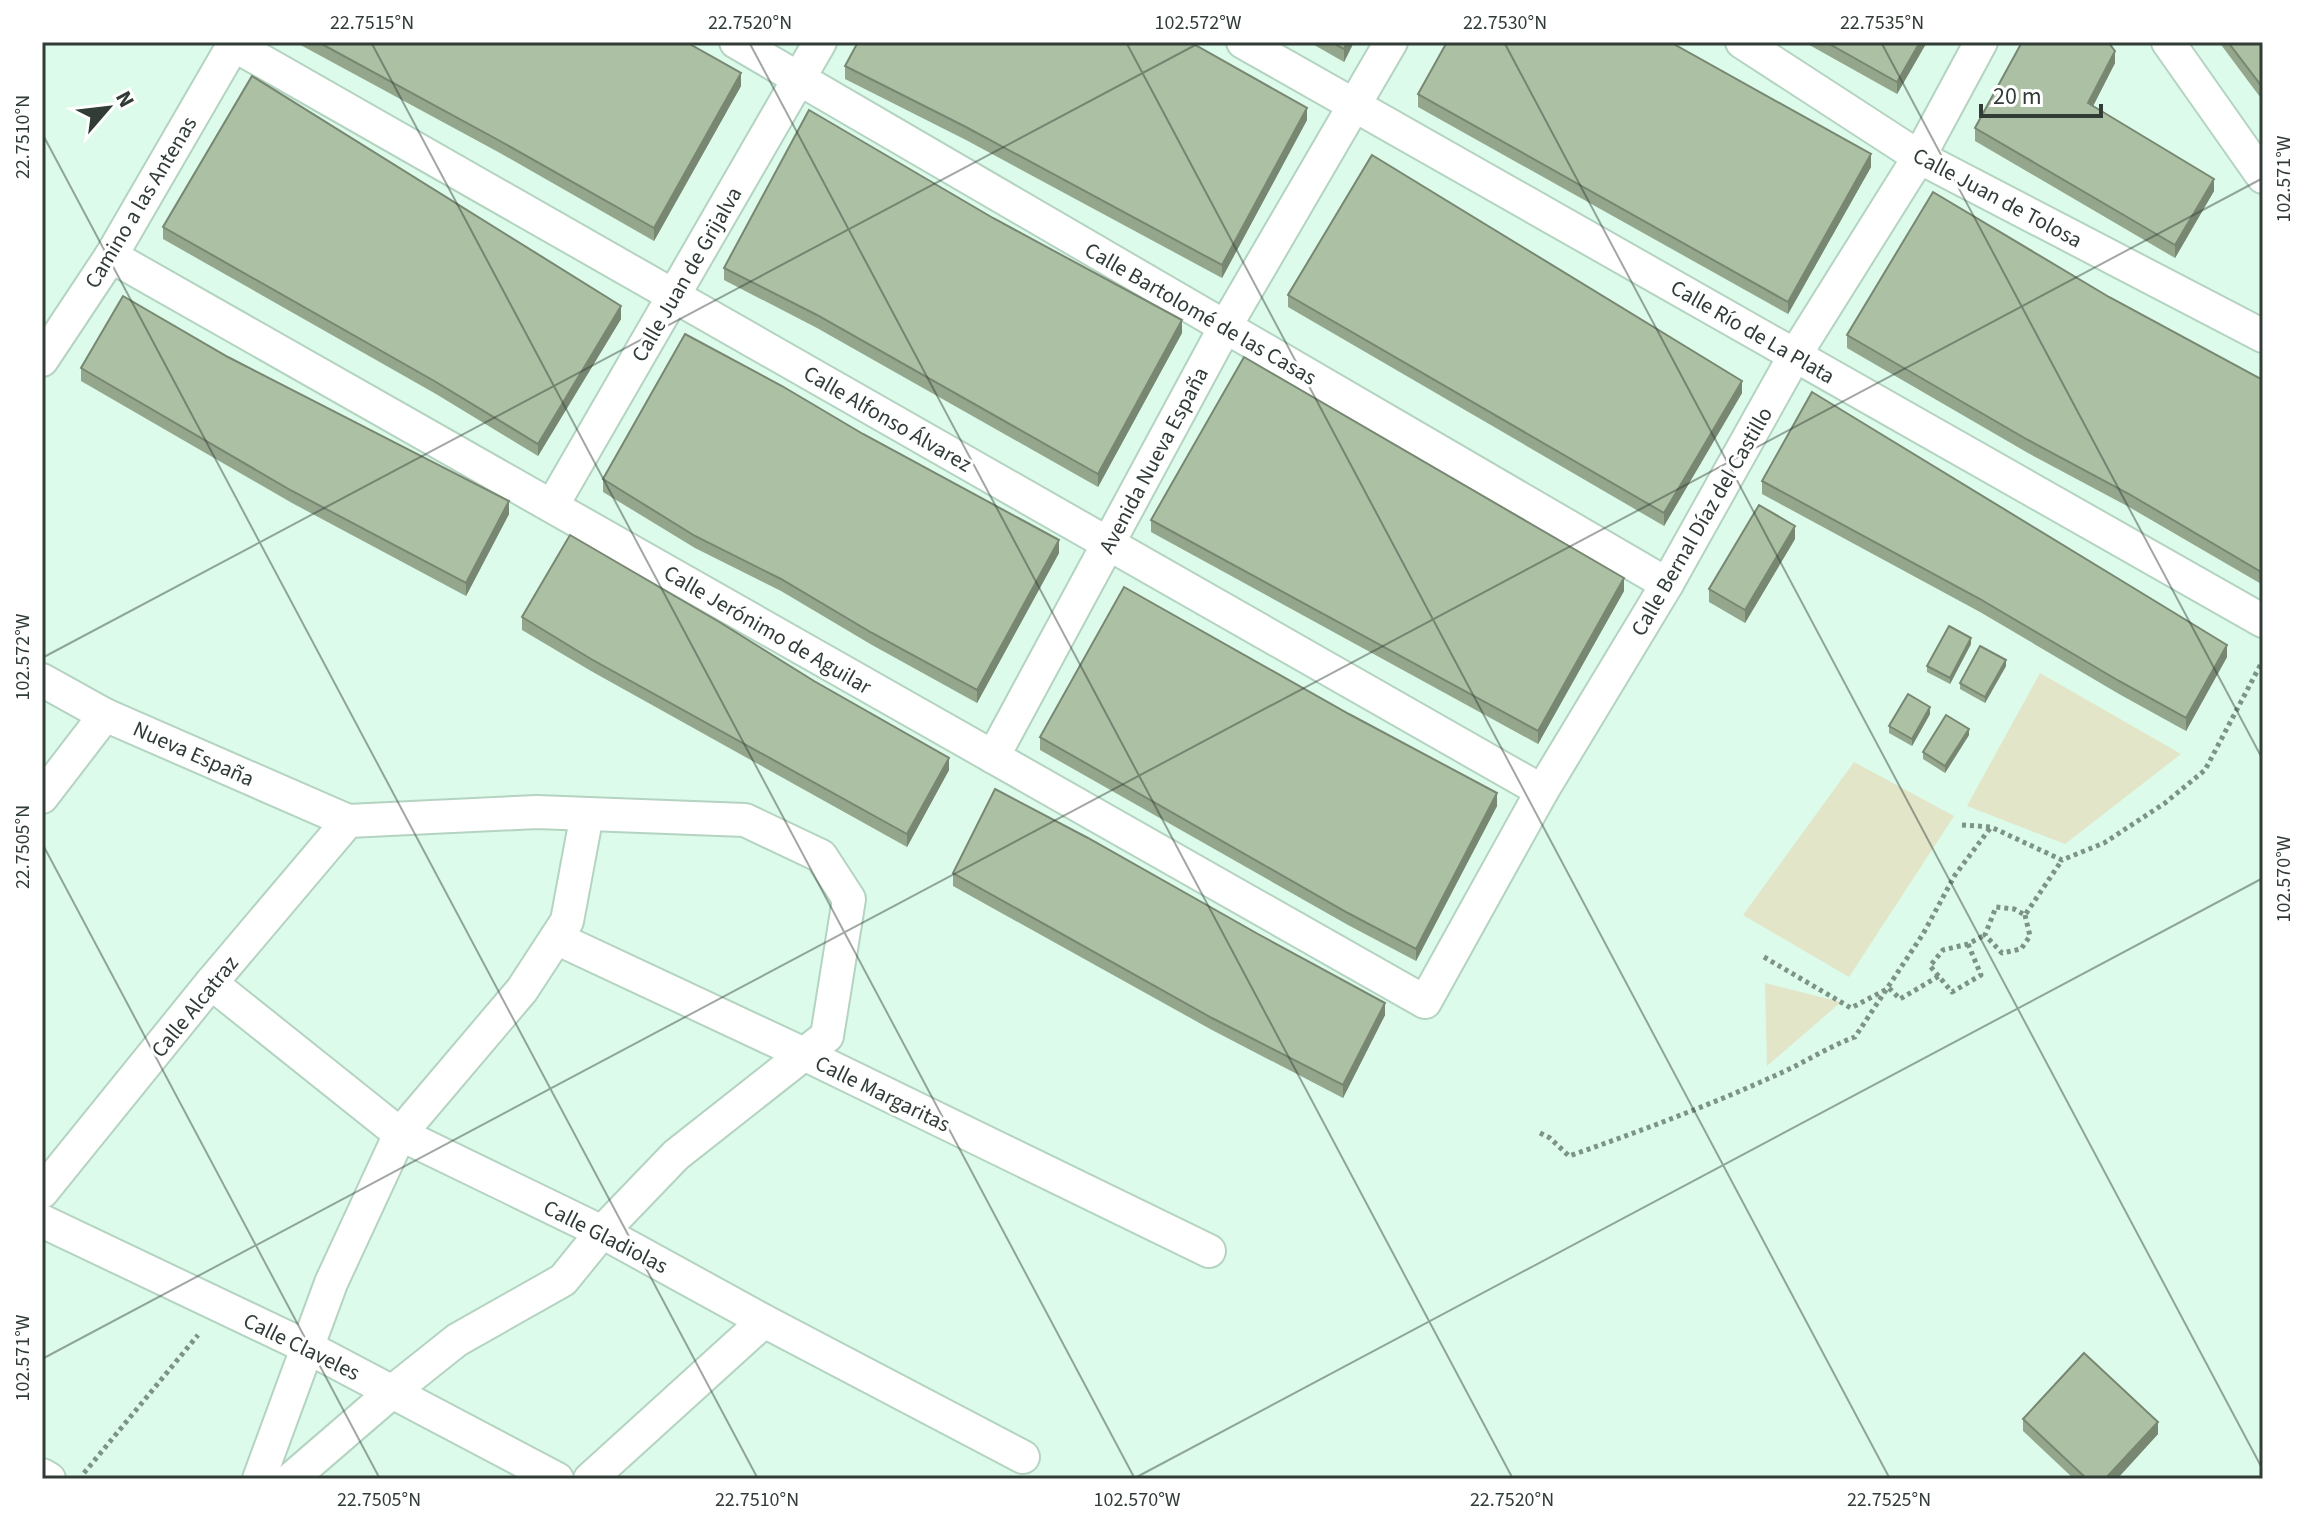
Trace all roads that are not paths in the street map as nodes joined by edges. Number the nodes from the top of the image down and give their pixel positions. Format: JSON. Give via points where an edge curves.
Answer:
{"nodes":[{"id":1,"x":736,"y":42,"type":"edge"},
{"id":2,"x":820,"y":42,"type":"edge"},
{"id":3,"x":1243,"y":42,"type":"edge"},
{"id":4,"x":1391,"y":42,"type":"edge"},
{"id":5,"x":1742,"y":42,"type":"edge"},
{"id":6,"x":1981,"y":42,"type":"edge"},
{"id":7,"x":2168,"y":42,"type":"edge"},
{"id":8,"x":234,"y":43,"type":"edge"},
{"id":9,"x":799,"y":79,"type":"junction"},
{"id":10,"x":1354,"y":105,"type":"junction"},
{"id":11,"x":1919,"y":157,"type":"junction"},
{"id":12,"x":2262,"y":173,"type":"edge"},
{"id":13,"x":111,"y":256,"type":"junction"},
{"id":14,"x":674,"y":296,"type":"junction"},
{"id":15,"x":1225,"y":327,"type":"junction"},
{"id":16,"x":2263,"y":336,"type":"edge"},
{"id":17,"x":1795,"y":355,"type":"junction"},
{"id":18,"x":42,"y":360,"type":"edge"},
{"id":19,"x":552,"y":506,"type":"junction"},
{"id":20,"x":1108,"y":544,"type":"junction"},
{"id":21,"x":1667,"y":584,"type":"junction"},
{"id":22,"x":2263,"y":621,"type":"edge"},
{"id":23,"x":42,"y":680,"type":"edge"},
{"id":24,"x":105,"y":715,"type":"junction"},
{"id":25,"x":993,"y":757,"type":"junction"},
{"id":26,"x":1542,"y":791,"type":"junction"},
{"id":27,"x":42,"y":797,"type":"edge"},
{"id":28,"x":587,"y":814,"type":"junction"},
{"id":29,"x":348,"y":821,"type":"junction"},
{"id":30,"x":556,"y":938,"type":"junction"},
{"id":31,"x":211,"y":983,"type":"junction"},
{"id":32,"x":1425,"y":1002,"type":"joint"},
{"id":33,"x":804,"y":1054,"type":"junction"},
{"id":34,"x":400,"y":1134,"type":"junction"},
{"id":35,"x":42,"y":1192,"type":"edge"},
{"id":36,"x":42,"y":1221,"type":"edge"},
{"id":37,"x":602,"y":1232,"type":"junction"},
{"id":38,"x":1209,"y":1251,"type":"dead end"},
{"id":39,"x":764,"y":1321,"type":"junction"},
{"id":40,"x":307,"y":1347,"type":"junction"},
{"id":41,"x":393,"y":1391,"type":"junction"},
{"id":42,"x":1023,"y":1457,"type":"dead end"},
{"id":43,"x":42,"y":1475,"type":"edge"},
{"id":44,"x":49,"y":1479,"type":"edge"},
{"id":45,"x":259,"y":1479,"type":"edge"},
{"id":46,"x":291,"y":1479,"type":"edge"},
{"id":47,"x":557,"y":1479,"type":"edge"},
{"id":48,"x":590,"y":1479,"type":"edge"}],
"edges":[{"from":1,"to":9,"type":"street","name":"Calle Bartolomé de las Casas"},
{"from":2,"to":9,"type":"street","name":"Calle Juan de Grijalva"},
{"from":3,"to":10,"type":"street","name":"Calle Río de La Plata"},
{"from":4,"to":10,"type":"street","name":"Avenida Nueva España"},
{"from":5,"to":11,"type":"street","name":"Calle Juan de Tolosa"},
{"from":6,"to":11,"type":"street","name":"Calle Bernal Díaz del Castillo"},
{"from":7,"to":12,"type":"street"},
{"from":8,"to":13,"type":"street","name":"Camino a las Antenas"},
{"from":8,"to":14,"type":"street","name":"Calle Alfonso Álvarez"},
{"from":9,"to":14,"type":"street","name":"Calle Juan de Grijalva"},
{"from":9,"to":15,"type":"street","name":"Calle Bartolomé de las Casas"},
{"from":10,"to":15,"type":"street","name":"Avenida Nueva España"},
{"from":10,"to":17,"type":"street","name":"Calle Río de La Plata"},
{"from":11,"to":16,"type":"street","name":"Calle Juan de Tolosa"},
{"from":11,"to":17,"type":"street","name":"Calle Bernal Díaz del Castillo"},
{"from":13,"to":18,"type":"street","name":"Camino a las Antenas"},
{"from":13,"to":19,"type":"street","name":"Calle Jerónimo de Aguilar"},
{"from":14,"to":19,"type":"street","name":"Calle Juan de Grijalva"},
{"from":14,"to":20,"type":"street","name":"Calle Alfonso Álvarez"},
{"from":15,"to":20,"type":"street","name":"Avenida Nueva España"},
{"from":15,"to":21,"type":"street","name":"Calle Bartolomé de las Casas"},
{"from":17,"to":21,"type":"street","name":"Calle Bernal Díaz del Castillo"},
{"from":17,"to":22,"type":"street","name":"Calle Río de La Plata"},
{"from":19,"to":25,"type":"street","name":"Calle Jerónimo de Aguilar"},
{"from":20,"to":25,"type":"street","name":"Avenida Nueva España"},
{"from":20,"to":26,"type":"street","name":"Calle Alfonso Álvarez"},
{"from":21,"to":26,"type":"street","name":"Calle Bernal Díaz del Castillo"},
{"from":23,"to":24,"type":"street","name":"Nueva España"},
{"from":24,"to":27,"type":"street"},
{"from":24,"to":29,"type":"street","name":"Nueva España"},
{"from":25,"to":32,"type":"street","name":"Calle Jerónimo de Aguilar"},
{"from":26,"to":32,"type":"street","name":"Calle Bernal Díaz del Castillo"},
{"from":28,"to":29,"type":"street"},
{"from":28,"to":30,"type":"street","via":[[567,921]]},
{"from":28,"to":33,"type":"street","via":[[745,820],[821,856],[849,899],[827,1036]]},
{"from":29,"to":31,"type":"street","name":"Calle Alcatraz"},
{"from":30,"to":33,"type":"street","name":"Calle Margaritas"},
{"from":30,"to":34,"type":"street","via":[[522,990]]},
{"from":31,"to":34,"type":"street","name":"Calle Gladiolas"},
{"from":31,"to":35,"type":"street","name":"Calle Alcatraz"},
{"from":33,"to":37,"type":"street","via":[[676,1155]]},
{"from":33,"to":38,"type":"street","name":"Calle Margaritas"},
{"from":34,"to":37,"type":"street","name":"Calle Gladiolas"},
{"from":34,"to":40,"type":"street"},
{"from":36,"to":40,"type":"street","name":"Calle Claveles"},
{"from":37,"to":39,"type":"street","name":"Calle Gladiolas"},
{"from":37,"to":41,"type":"street","via":[[563,1280],[457,1340]]},
{"from":39,"to":42,"type":"street","name":"Calle Gladiolas"},
{"from":39,"to":48,"type":"street"},
{"from":40,"to":41,"type":"street","name":"Calle Claveles"},
{"from":40,"to":45,"type":"street"},
{"from":41,"to":46,"type":"street"},
{"from":41,"to":47,"type":"street","name":"Calle Claveles"},
{"from":43,"to":44,"type":"street"}]}
